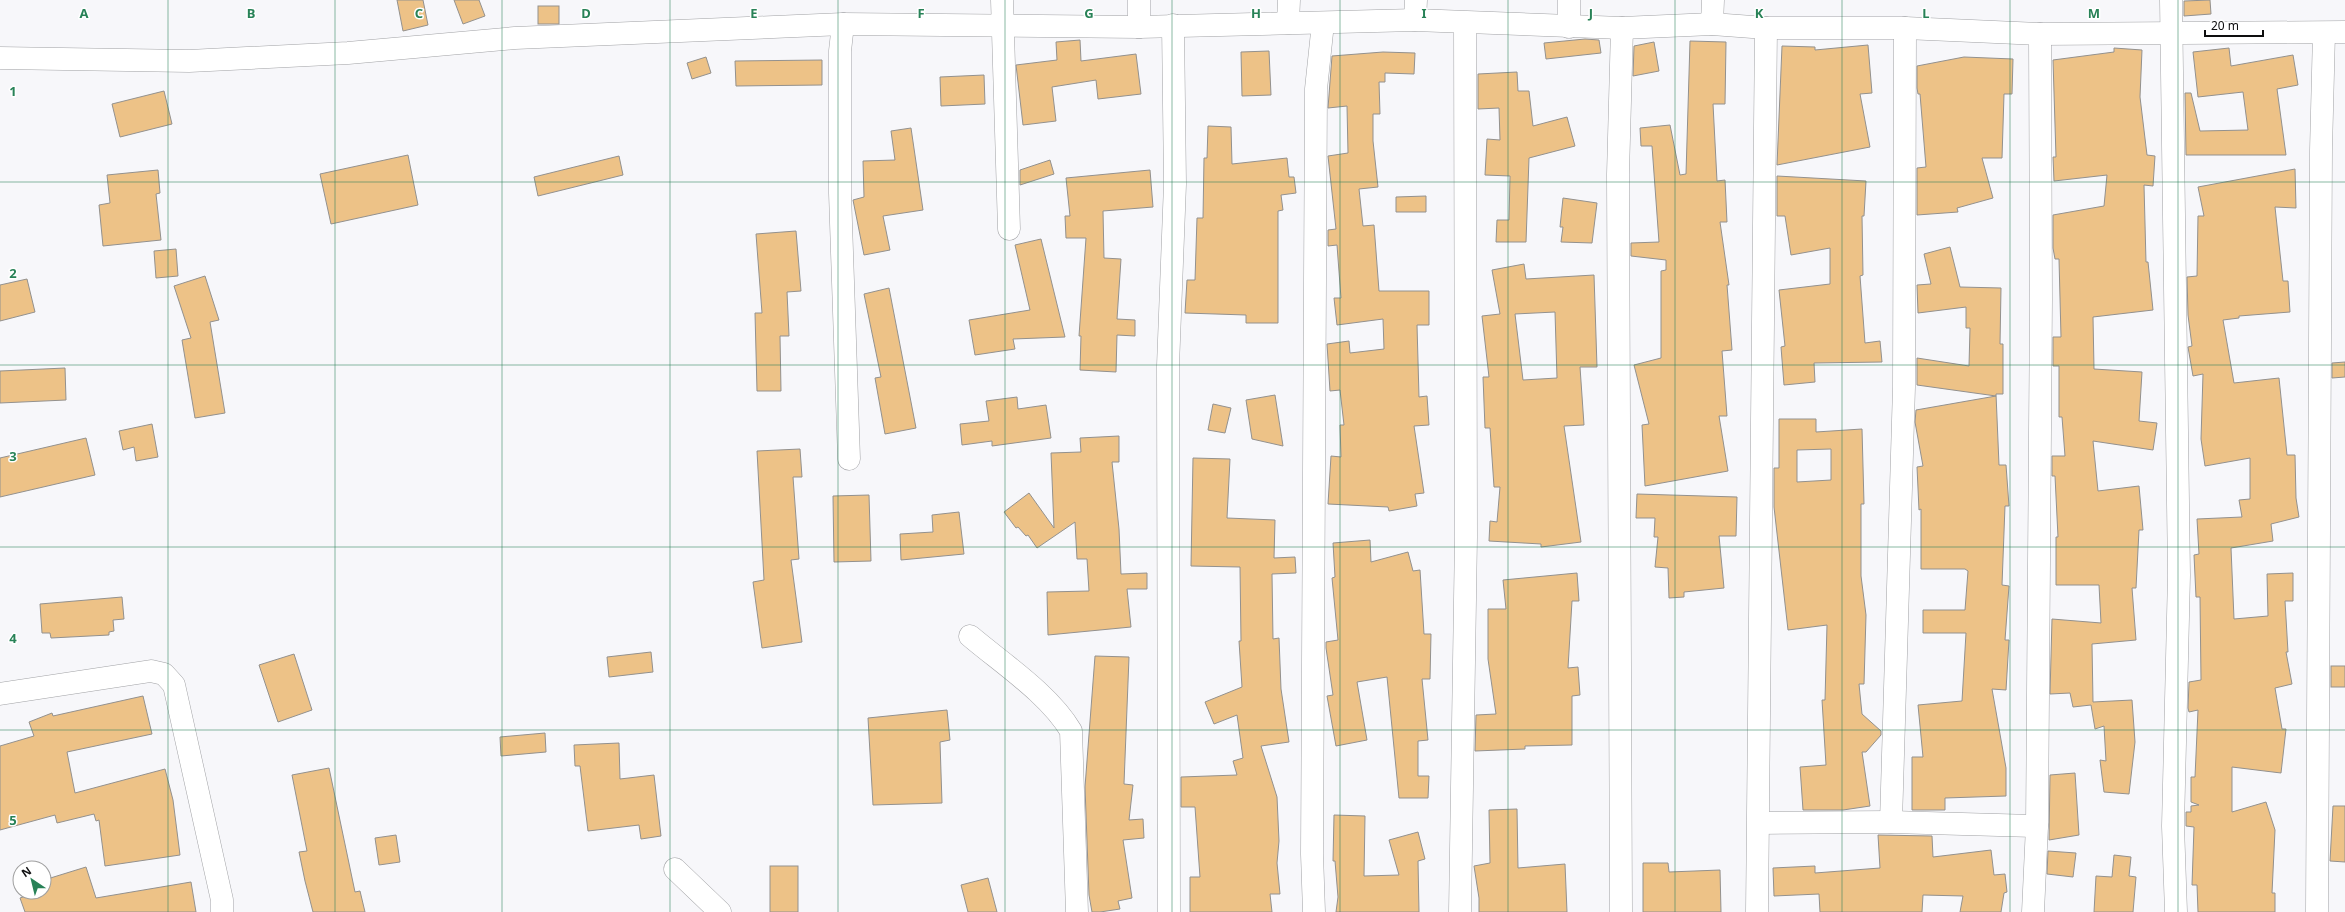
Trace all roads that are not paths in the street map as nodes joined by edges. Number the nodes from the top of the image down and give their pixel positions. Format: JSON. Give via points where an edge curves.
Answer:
{"nodes":[{"id":1,"x":1002,"y":0,"type":"edge"},
{"id":2,"x":1139,"y":0,"type":"edge"},
{"id":3,"x":1289,"y":0,"type":"edge"},
{"id":4,"x":1569,"y":0,"type":"edge"},
{"id":5,"x":1714,"y":0,"type":"edge"},
{"id":6,"x":2171,"y":0,"type":"edge"},
{"id":7,"x":1416,"y":10,"type":"edge"},
{"id":8,"x":1288,"y":23,"type":"junction"},
{"id":9,"x":1323,"y":23,"type":"junction"},
{"id":10,"x":1466,"y":23,"type":"junction"},
{"id":11,"x":842,"y":24,"type":"junction"},
{"id":12,"x":1712,"y":24,"type":"junction"},
{"id":13,"x":1001,"y":25,"type":"junction"},
{"id":14,"x":1173,"y":25,"type":"junction"},
{"id":15,"x":1569,"y":26,"type":"junction"},
{"id":16,"x":1139,"y":27,"type":"junction"},
{"id":17,"x":1622,"y":28,"type":"junction"},
{"id":18,"x":1766,"y":28,"type":"junction"},
{"id":19,"x":1905,"y":28,"type":"junction"},
{"id":20,"x":2170,"y":32,"type":"junction"},
{"id":21,"x":2335,"y":33,"type":"edge"},
{"id":22,"x":2040,"y":34,"type":"junction"},
{"id":23,"x":0,"y":58,"type":"edge"},
{"id":24,"x":1009,"y":229,"type":"dead end"},
{"id":25,"x":850,"y":458,"type":"dead end"},
{"id":26,"x":970,"y":636,"type":"dead end"},
{"id":27,"x":0,"y":694,"type":"edge"},
{"id":28,"x":1891,"y":822,"type":"junction"},
{"id":29,"x":1759,"y":823,"type":"junction"},
{"id":30,"x":2037,"y":826,"type":"junction"},
{"id":31,"x":674,"y":869,"type":"dead end"},
{"id":32,"x":222,"y":912,"type":"edge"},
{"id":33,"x":720,"y":912,"type":"edge"},
{"id":34,"x":1077,"y":912,"type":"edge"},
{"id":35,"x":1169,"y":912,"type":"edge"},
{"id":36,"x":1314,"y":912,"type":"edge"},
{"id":37,"x":1460,"y":912,"type":"edge"},
{"id":38,"x":1621,"y":912,"type":"edge"},
{"id":39,"x":1757,"y":912,"type":"edge"},
{"id":40,"x":2033,"y":912,"type":"edge"},
{"id":41,"x":2176,"y":912,"type":"edge"},
{"id":42,"x":2317,"y":912,"type":"edge"}],
"edges":[{"from":1,"to":13,"type":"street"},
{"from":2,"to":16,"type":"street"},
{"from":3,"to":8,"type":"street"},
{"from":4,"to":15,"type":"street"},
{"from":5,"to":12,"type":"street"},
{"from":6,"to":20,"type":"street"},
{"from":7,"to":9,"type":"street"},
{"from":7,"to":10,"type":"street"},
{"from":8,"to":9,"type":"street"},
{"from":8,"to":14,"type":"street"},
{"from":9,"to":36,"type":"street","via":[[1316,89],[1312,854]]},
{"from":10,"to":15,"type":"street"},
{"from":10,"to":37,"type":"street","via":[[1466,537]]},
{"from":11,"to":13,"type":"street"},
{"from":11,"to":23,"type":"street","via":[[515,38],[348,53],[197,60]]},
{"from":11,"to":25,"type":"street","via":[[840,193]]},
{"from":12,"to":17,"type":"street"},
{"from":12,"to":18,"type":"street"},
{"from":13,"to":16,"type":"street"},
{"from":13,"to":24,"type":"street"},
{"from":14,"to":16,"type":"street"},
{"from":14,"to":35,"type":"street","via":[[1175,184],[1168,366]]},
{"from":15,"to":17,"type":"street"},
{"from":17,"to":38,"type":"street","via":[[1618,174]]},
{"from":18,"to":19,"type":"street"},
{"from":18,"to":29,"type":"street"},
{"from":19,"to":22,"type":"street"},
{"from":19,"to":28,"type":"street","via":[[1904,387]]},
{"from":20,"to":21,"type":"street"},
{"from":20,"to":22,"type":"street"},
{"from":20,"to":41,"type":"street","via":[[2180,575],[2173,826]]},
{"from":21,"to":42,"type":"street","via":[[2321,150]]},
{"from":22,"to":30,"type":"street","via":[[2041,299]]},
{"from":26,"to":34,"type":"street","via":[[1046,700],[1062,716],[1071,731]]},
{"from":27,"to":32,"type":"street","via":[[151,671],[164,674],[174,686],[222,900]]},
{"from":28,"to":29,"type":"street"},
{"from":28,"to":30,"type":"street"},
{"from":29,"to":39,"type":"street"},
{"from":30,"to":40,"type":"street"},
{"from":31,"to":33,"type":"street"}]}
